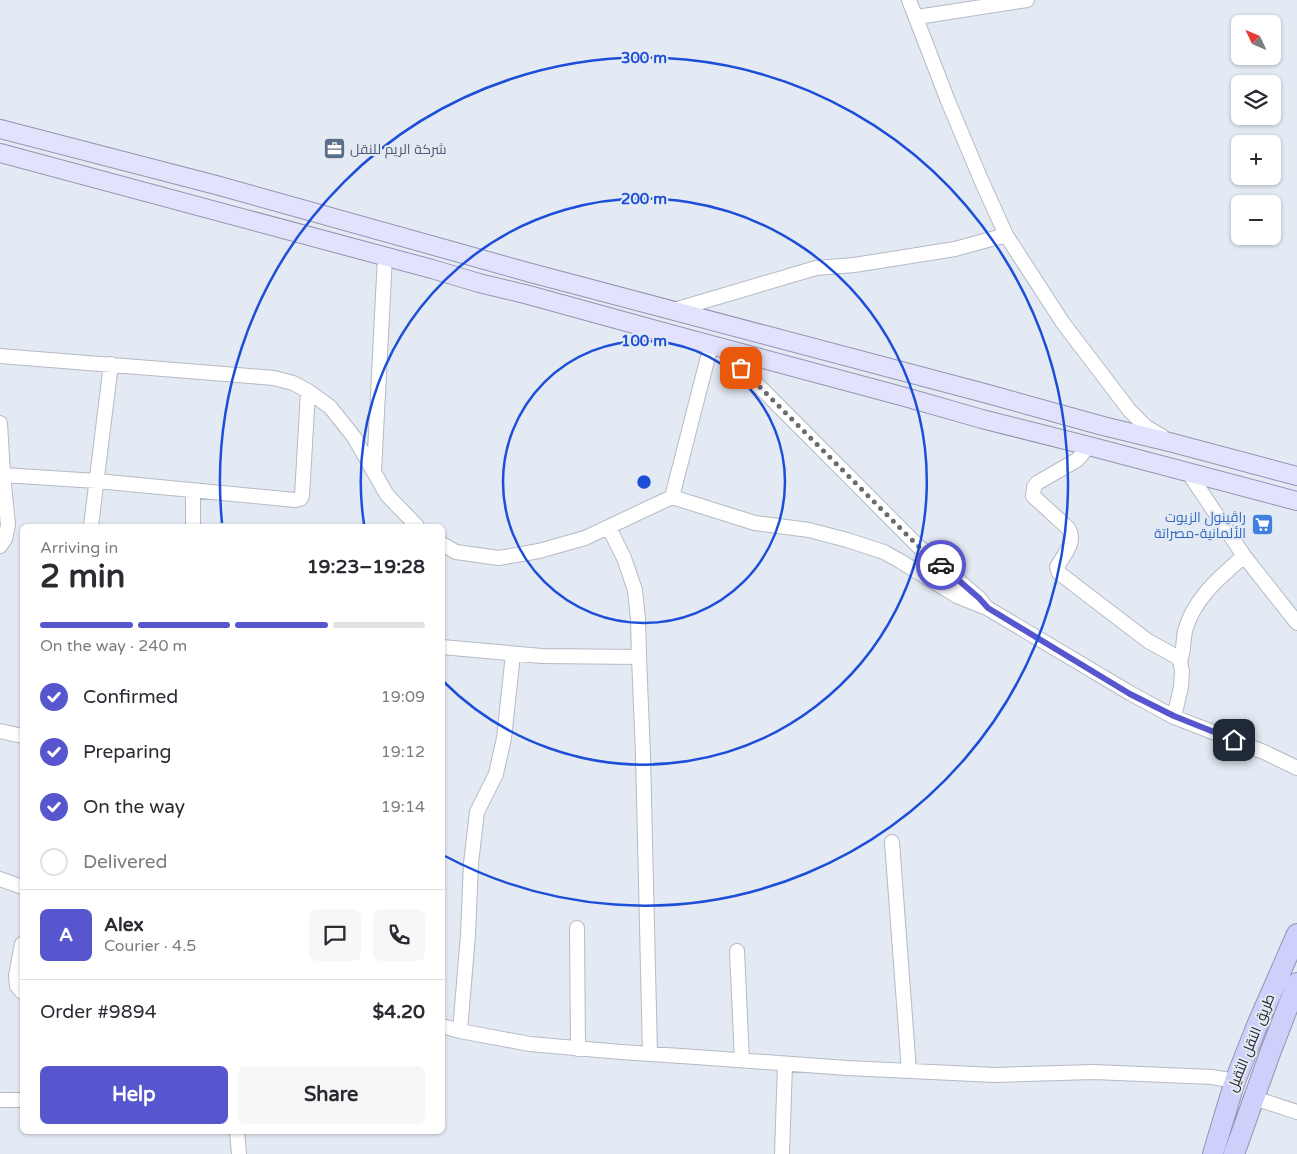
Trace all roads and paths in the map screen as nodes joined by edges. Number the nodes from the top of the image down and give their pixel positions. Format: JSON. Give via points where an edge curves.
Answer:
{"nodes":[{"id":1,"x":910,"y":0,"type":"edge"},
{"id":2,"x":1027,"y":0,"type":"edge"},
{"id":3,"x":917,"y":17,"type":"junction"},
{"id":4,"x":0,"y":130,"type":"edge"},
{"id":5,"x":0,"y":153,"type":"edge"},
{"id":6,"x":1006,"y":235,"type":"junction"},
{"id":7,"x":385,"y":256,"type":"junction"},
{"id":8,"x":531,"y":273,"type":"junction"},
{"id":9,"x":525,"y":294,"type":"junction"},
{"id":10,"x":674,"y":310,"type":"junction"},
{"id":11,"x":717,"y":347,"type":"junction"},
{"id":12,"x":0,"y":356,"type":"edge"},
{"id":13,"x":111,"y":364,"type":"junction"},
{"id":14,"x":308,"y":391,"type":"junction"},
{"id":15,"x":0,"y":423,"type":"edge"},
{"id":16,"x":1173,"y":443,"type":"junction"},
{"id":17,"x":1089,"y":446,"type":"junction"},
{"id":18,"x":374,"y":472,"type":"junction"},
{"id":19,"x":1188,"y":472,"type":"junction"},
{"id":20,"x":4,"y":475,"type":"junction"},
{"id":21,"x":1297,"y":476,"type":"edge"},
{"id":22,"x":96,"y":481,"type":"junction"},
{"id":23,"x":193,"y":490,"type":"junction"},
{"id":24,"x":672,"y":497,"type":"junction"},
{"id":25,"x":1297,"y":500,"type":"edge"},
{"id":26,"x":91,"y":524,"type":"edge"},
{"id":27,"x":193,"y":524,"type":"edge"},
{"id":28,"x":415,"y":524,"type":"edge"},
{"id":29,"x":610,"y":528,"type":"junction"},
{"id":30,"x":0,"y":546,"type":"edge"},
{"id":31,"x":445,"y":546,"type":"edge"},
{"id":32,"x":1244,"y":556,"type":"junction"},
{"id":33,"x":988,"y":608,"type":"junction"},
{"id":34,"x":1297,"y":623,"type":"edge"},
{"id":35,"x":445,"y":646,"type":"edge"},
{"id":36,"x":513,"y":654,"type":"junction"},
{"id":37,"x":639,"y":657,"type":"junction"},
{"id":38,"x":1180,"y":661,"type":"junction"},
{"id":39,"x":1174,"y":716,"type":"junction"},
{"id":40,"x":0,"y":731,"type":"edge"},
{"id":41,"x":20,"y":736,"type":"edge"},
{"id":42,"x":1297,"y":768,"type":"edge"},
{"id":43,"x":892,"y":842,"type":"dead end"},
{"id":44,"x":0,"y":879,"type":"edge"},
{"id":45,"x":20,"y":885,"type":"edge"},
{"id":46,"x":577,"y":928,"type":"dead end"},
{"id":47,"x":1297,"y":934,"type":"edge"},
{"id":48,"x":737,"y":951,"type":"dead end"},
{"id":49,"x":20,"y":955,"type":"edge"},
{"id":50,"x":1297,"y":983,"type":"edge"},
{"id":51,"x":20,"y":990,"type":"edge"},
{"id":52,"x":445,"y":1027,"type":"edge"},
{"id":53,"x":460,"y":1031,"type":"junction"},
{"id":54,"x":578,"y":1049,"type":"junction"},
{"id":55,"x":650,"y":1054,"type":"junction"},
{"id":56,"x":742,"y":1060,"type":"junction"},
{"id":57,"x":785,"y":1064,"type":"junction"},
{"id":58,"x":909,"y":1071,"type":"junction"},
{"id":59,"x":1235,"y":1081,"type":"junction"},
{"id":60,"x":1254,"y":1098,"type":"junction"},
{"id":61,"x":0,"y":1100,"type":"edge"},
{"id":62,"x":20,"y":1100,"type":"edge"},
{"id":63,"x":1297,"y":1112,"type":"edge"},
{"id":64,"x":238,"y":1134,"type":"edge"},
{"id":65,"x":239,"y":1154,"type":"edge"},
{"id":66,"x":782,"y":1154,"type":"edge"},
{"id":67,"x":1213,"y":1154,"type":"edge"},
{"id":68,"x":1234,"y":1154,"type":"edge"}],
"edges":[{"from":1,"to":3,"type":"street"},
{"from":2,"to":3,"type":"street"},
{"from":3,"to":6,"type":"street","via":[[948,101]]},
{"from":4,"to":8,"type":"main road","via":[[216,185]]},
{"from":5,"to":7,"type":"main road"},
{"from":6,"to":10,"type":"street","via":[[955,249],[816,268]]},
{"from":6,"to":16,"type":"street","via":[[1063,323],[1130,411],[1146,427]]},
{"from":7,"to":9,"type":"main road"},
{"from":7,"to":18,"type":"street"},
{"from":8,"to":9,"type":"main road"},
{"from":8,"to":10,"type":"main road"},
{"from":9,"to":11,"type":"main road"},
{"from":10,"to":16,"type":"main road"},
{"from":11,"to":17,"type":"main road"},
{"from":11,"to":24,"type":"street"},
{"from":11,"to":33,"type":"street","via":[[918,546]]},
{"from":12,"to":13,"type":"street"},
{"from":13,"to":14,"type":"street","via":[[274,378]]},
{"from":13,"to":22,"type":"street"},
{"from":14,"to":18,"type":"street","via":[[330,408],[354,437]]},
{"from":14,"to":23,"type":"street","via":[[300,499]]},
{"from":15,"to":20,"type":"street"},
{"from":16,"to":21,"type":"main road"},
{"from":17,"to":19,"type":"main road"},
{"from":17,"to":38,"type":"street","via":[[1077,460],[1037,483],[1032,491],[1036,500],[1071,533],[1071,544],[1059,564],[1059,573],[1148,641]]},
{"from":18,"to":28,"type":"street","via":[[387,495]]},
{"from":19,"to":25,"type":"main road"},
{"from":19,"to":32,"type":"street"},
{"from":20,"to":22,"type":"street"},
{"from":20,"to":30,"type":"street","via":[[8,525]]},
{"from":22,"to":23,"type":"street"},
{"from":22,"to":26,"type":"street"},
{"from":23,"to":27,"type":"street"},
{"from":24,"to":29,"type":"street"},
{"from":24,"to":33,"type":"street","via":[[755,523],[809,530],[884,552],[957,596]]},
{"from":29,"to":31,"type":"street","via":[[539,551],[499,558],[456,552]]},
{"from":29,"to":37,"type":"street","via":[[635,590]]},
{"from":32,"to":34,"type":"street"},
{"from":32,"to":38,"type":"street","via":[[1203,596],[1185,630]]},
{"from":33,"to":39,"type":"street","via":[[1130,694]]},
{"from":35,"to":36,"type":"street"},
{"from":36,"to":37,"type":"street"},
{"from":36,"to":53,"type":"street","via":[[504,738],[496,774],[477,812]]},
{"from":37,"to":55,"type":"street"},
{"from":38,"to":39,"type":"street","via":[[1181,687]]},
{"from":39,"to":42,"type":"street"},
{"from":40,"to":41,"type":"street"},
{"from":43,"to":58,"type":"street"},
{"from":44,"to":45,"type":"street"},
{"from":46,"to":54,"type":"street"},
{"from":47,"to":59,"type":"highway","name":"طريق النقل الثقيل"},
{"from":48,"to":56,"type":"street"},
{"from":49,"to":51,"type":"street","via":[[16,976]]},
{"from":50,"to":60,"type":"highway","name":"طريق النقل الثقيل"},
{"from":52,"to":53,"type":"street"},
{"from":53,"to":54,"type":"street"},
{"from":54,"to":55,"type":"street"},
{"from":55,"to":56,"type":"street"},
{"from":56,"to":57,"type":"street"},
{"from":57,"to":58,"type":"street"},
{"from":57,"to":66,"type":"street"},
{"from":58,"to":59,"type":"street","via":[[995,1074],[1094,1072],[1212,1076]]},
{"from":59,"to":67,"type":"highway","name":"طريق النقل الثقيل"},
{"from":60,"to":63,"type":"street"},
{"from":60,"to":68,"type":"highway","name":"طريق النقل الثقيل"},
{"from":61,"to":62,"type":"street"},
{"from":64,"to":65,"type":"street"}]}
